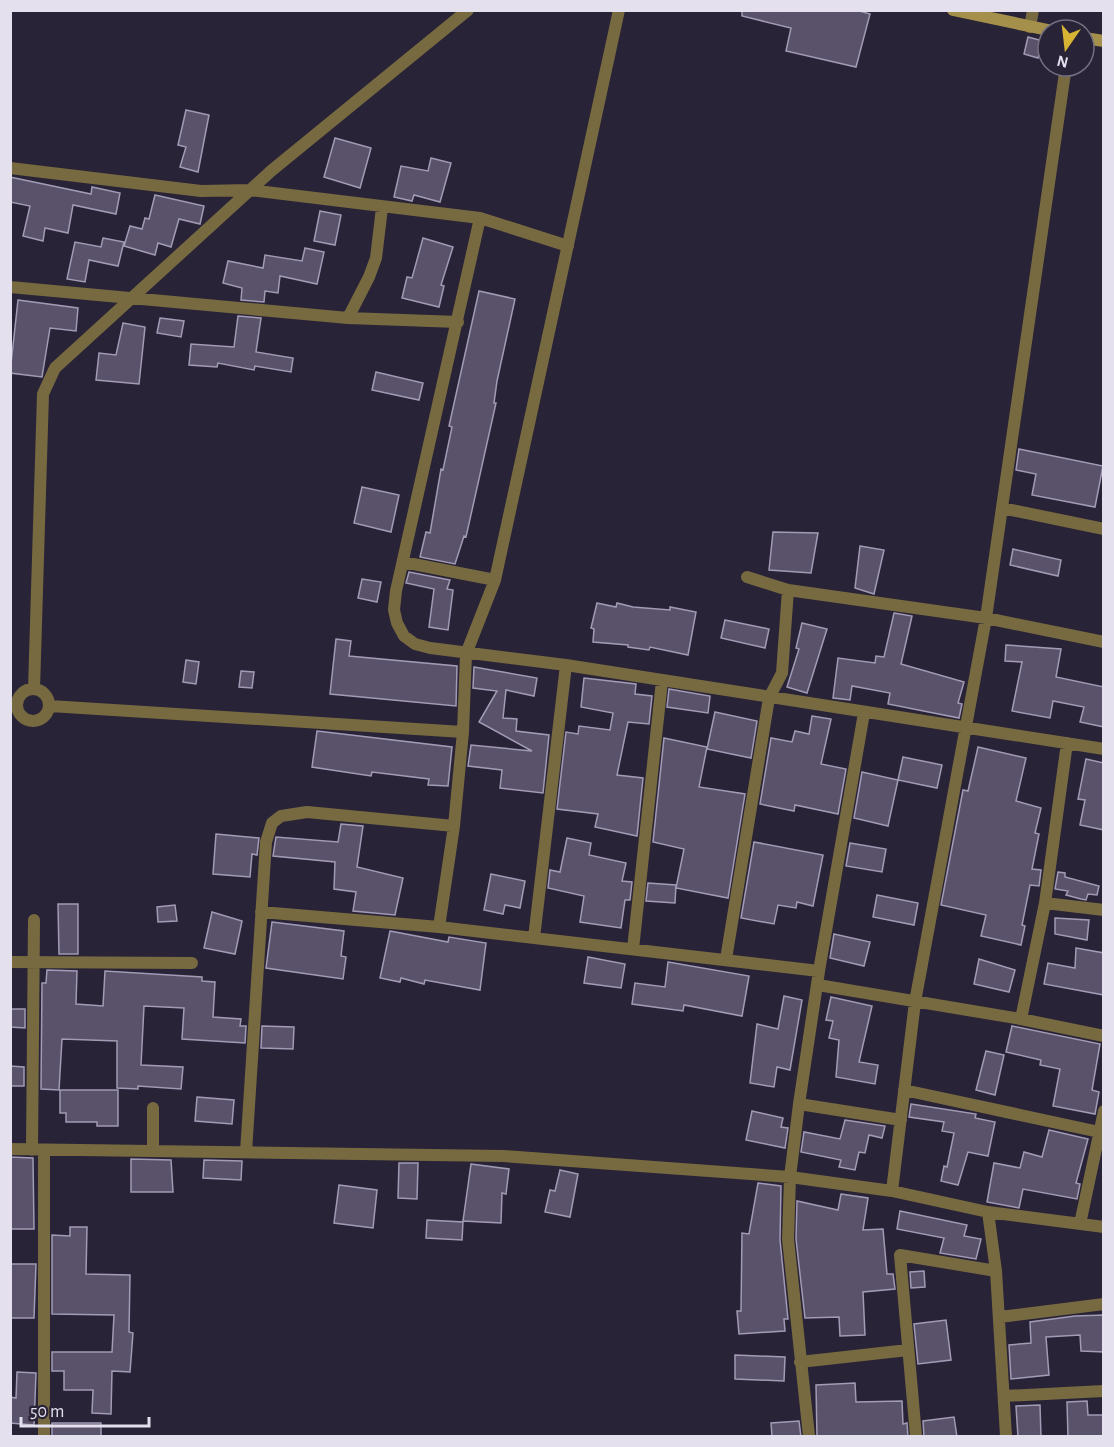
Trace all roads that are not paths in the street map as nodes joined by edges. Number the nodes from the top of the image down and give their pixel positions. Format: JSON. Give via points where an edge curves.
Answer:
{"nodes":[{"id":1,"x":468,"y":10,"type":"edge"},
{"id":2,"x":619,"y":10,"type":"edge"},
{"id":3,"x":953,"y":10,"type":"edge"},
{"id":4,"x":1033,"y":10,"type":"edge"},
{"id":5,"x":978,"y":13,"type":"edge"},
{"id":6,"x":1030,"y":27,"type":"junction"},
{"id":7,"x":1036,"y":28,"type":"edge"},
{"id":8,"x":1064,"y":78,"type":"edge"},
{"id":9,"x":10,"y":168,"type":"edge"},
{"id":10,"x":250,"y":190,"type":"junction"},
{"id":11,"x":382,"y":208,"type":"junction"},
{"id":12,"x":480,"y":218,"type":"junction"},
{"id":13,"x":568,"y":246,"type":"junction"},
{"id":14,"x":10,"y":287,"type":"edge"},
{"id":15,"x":132,"y":298,"type":"junction"},
{"id":16,"x":348,"y":318,"type":"junction"},
{"id":17,"x":458,"y":322,"type":"junction"},
{"id":18,"x":1002,"y":508,"type":"junction"},
{"id":19,"x":1104,"y":529,"type":"edge"},
{"id":20,"x":403,"y":562,"type":"junction"},
{"id":21,"x":747,"y":577,"type":"dead end"},
{"id":22,"x":495,"y":580,"type":"junction"},
{"id":23,"x":788,"y":590,"type":"junction"},
{"id":24,"x":986,"y":618,"type":"junction"},
{"id":25,"x":1104,"y":642,"type":"edge"},
{"id":26,"x":466,"y":654,"type":"junction"},
{"id":27,"x":566,"y":665,"type":"junction"},
{"id":28,"x":662,"y":681,"type":"junction"},
{"id":29,"x":34,"y":689,"type":"junction"},
{"id":30,"x":769,"y":698,"type":"junction"},
{"id":31,"x":14,"y":705,"type":"edge"},
{"id":32,"x":50,"y":706,"type":"junction"},
{"id":33,"x":864,"y":713,"type":"junction"},
{"id":34,"x":965,"y":728,"type":"junction"},
{"id":35,"x":463,"y":732,"type":"junction"},
{"id":36,"x":1067,"y":743,"type":"junction"},
{"id":37,"x":1104,"y":749,"type":"edge"},
{"id":38,"x":454,"y":826,"type":"junction"},
{"id":39,"x":1045,"y":903,"type":"junction"},
{"id":40,"x":1104,"y":910,"type":"edge"},
{"id":41,"x":261,"y":912,"type":"junction"},
{"id":42,"x":34,"y":920,"type":"dead end"},
{"id":43,"x":439,"y":927,"type":"junction"},
{"id":44,"x":534,"y":938,"type":"junction"},
{"id":45,"x":633,"y":949,"type":"junction"},
{"id":46,"x":726,"y":959,"type":"junction"},
{"id":47,"x":10,"y":962,"type":"edge"},
{"id":48,"x":33,"y":962,"type":"junction"},
{"id":49,"x":192,"y":963,"type":"dead end"},
{"id":50,"x":819,"y":971,"type":"junction"},
{"id":51,"x":818,"y":985,"type":"junction"},
{"id":52,"x":915,"y":1002,"type":"junction"},
{"id":53,"x":1021,"y":1019,"type":"junction"},
{"id":54,"x":1104,"y":1036,"type":"edge"},
{"id":55,"x":904,"y":1090,"type":"junction"},
{"id":56,"x":799,"y":1104,"type":"junction"},
{"id":57,"x":153,"y":1108,"type":"dead end"},
{"id":58,"x":1104,"y":1111,"type":"edge"},
{"id":59,"x":900,"y":1120,"type":"junction"},
{"id":60,"x":1101,"y":1132,"type":"edge"},
{"id":61,"x":10,"y":1149,"type":"edge"},
{"id":62,"x":38,"y":1150,"type":"junction"},
{"id":63,"x":153,"y":1151,"type":"junction"},
{"id":64,"x":246,"y":1152,"type":"junction"},
{"id":65,"x":790,"y":1177,"type":"junction"},
{"id":66,"x":892,"y":1191,"type":"junction"},
{"id":67,"x":988,"y":1212,"type":"junction"},
{"id":68,"x":1080,"y":1224,"type":"junction"},
{"id":69,"x":1104,"y":1227,"type":"edge"},
{"id":70,"x":996,"y":1271,"type":"junction"},
{"id":71,"x":1104,"y":1304,"type":"edge"},
{"id":72,"x":1000,"y":1317,"type":"junction"},
{"id":73,"x":908,"y":1350,"type":"junction"},
{"id":74,"x":800,"y":1362,"type":"junction"},
{"id":75,"x":1104,"y":1391,"type":"edge"},
{"id":76,"x":1004,"y":1396,"type":"junction"},
{"id":77,"x":44,"y":1437,"type":"edge"},
{"id":78,"x":809,"y":1437,"type":"edge"},
{"id":79,"x":916,"y":1437,"type":"edge"},
{"id":80,"x":1006,"y":1437,"type":"edge"}],
"edges":[{"from":1,"to":10,"type":"street"},
{"from":2,"to":13,"type":"street"},
{"from":3,"to":5,"type":"street"},
{"from":4,"to":6,"type":"street"},
{"from":5,"to":6,"type":"street"},
{"from":6,"to":7,"type":"street"},
{"from":8,"to":18,"type":"street"},
{"from":9,"to":10,"type":"street","via":[[201,191]]},
{"from":10,"to":11,"type":"street"},
{"from":10,"to":15,"type":"street"},
{"from":11,"to":12,"type":"street"},
{"from":11,"to":16,"type":"street","via":[[376,258]]},
{"from":12,"to":13,"type":"street"},
{"from":12,"to":17,"type":"street"},
{"from":13,"to":22,"type":"street"},
{"from":14,"to":15,"type":"street"},
{"from":15,"to":16,"type":"street"},
{"from":15,"to":29,"type":"street","via":[[55,368],[43,394]]},
{"from":16,"to":17,"type":"street"},
{"from":17,"to":20,"type":"street"},
{"from":18,"to":19,"type":"street"},
{"from":18,"to":24,"type":"street"},
{"from":20,"to":22,"type":"street"},
{"from":20,"to":26,"type":"street","via":[[394,610],[404,636],[415,644]]},
{"from":21,"to":23,"type":"street"},
{"from":22,"to":26,"type":"street"},
{"from":23,"to":24,"type":"street"},
{"from":23,"to":30,"type":"street","via":[[782,673]]},
{"from":24,"to":25,"type":"street"},
{"from":24,"to":34,"type":"street"},
{"from":26,"to":27,"type":"street"},
{"from":26,"to":35,"type":"street"},
{"from":27,"to":28,"type":"street"},
{"from":27,"to":44,"type":"street"},
{"from":28,"to":30,"type":"street"},
{"from":28,"to":45,"type":"street"},
{"from":29,"to":31,"type":"street","via":[[22,694]]},
{"from":29,"to":32,"type":"street","via":[[46,696]]},
{"from":30,"to":33,"type":"street"},
{"from":30,"to":46,"type":"street"},
{"from":31,"to":32,"type":"street","via":[[23,718],[33,722],[43,718]]},
{"from":32,"to":35,"type":"street"},
{"from":33,"to":34,"type":"street"},
{"from":33,"to":50,"type":"street"},
{"from":34,"to":36,"type":"street"},
{"from":34,"to":52,"type":"street"},
{"from":35,"to":38,"type":"street"},
{"from":36,"to":37,"type":"street"},
{"from":36,"to":39,"type":"street"},
{"from":38,"to":41,"type":"street","via":[[307,812],[281,816],[272,823],[266,842]]},
{"from":38,"to":43,"type":"street"},
{"from":39,"to":40,"type":"street"},
{"from":39,"to":53,"type":"street"},
{"from":41,"to":43,"type":"street"},
{"from":41,"to":64,"type":"street"},
{"from":42,"to":48,"type":"street"},
{"from":43,"to":44,"type":"street"},
{"from":44,"to":45,"type":"street"},
{"from":45,"to":46,"type":"street"},
{"from":46,"to":50,"type":"street"},
{"from":47,"to":48,"type":"street"},
{"from":48,"to":49,"type":"street"},
{"from":48,"to":62,"type":"street"},
{"from":50,"to":51,"type":"street"},
{"from":51,"to":52,"type":"street"},
{"from":51,"to":56,"type":"street"},
{"from":52,"to":53,"type":"street"},
{"from":52,"to":55,"type":"street"},
{"from":53,"to":54,"type":"street"},
{"from":55,"to":59,"type":"street"},
{"from":55,"to":60,"type":"street"},
{"from":56,"to":59,"type":"street"},
{"from":56,"to":65,"type":"street"},
{"from":57,"to":63,"type":"street"},
{"from":58,"to":60,"type":"street"},
{"from":59,"to":66,"type":"street"},
{"from":60,"to":68,"type":"street"},
{"from":61,"to":62,"type":"street"},
{"from":62,"to":63,"type":"street"},
{"from":62,"to":77,"type":"street"},
{"from":63,"to":64,"type":"street"},
{"from":64,"to":65,"type":"street","via":[[503,1155]]},
{"from":65,"to":66,"type":"street"},
{"from":65,"to":74,"type":"street","via":[[788,1239]]},
{"from":66,"to":67,"type":"street"},
{"from":67,"to":68,"type":"street"},
{"from":67,"to":70,"type":"street"},
{"from":68,"to":69,"type":"street"},
{"from":70,"to":72,"type":"street"},
{"from":70,"to":73,"type":"street","via":[[900,1255]]},
{"from":71,"to":72,"type":"street"},
{"from":72,"to":76,"type":"street"},
{"from":73,"to":74,"type":"street"},
{"from":73,"to":79,"type":"street"},
{"from":74,"to":78,"type":"street"},
{"from":75,"to":76,"type":"street"},
{"from":76,"to":80,"type":"street"}]}
